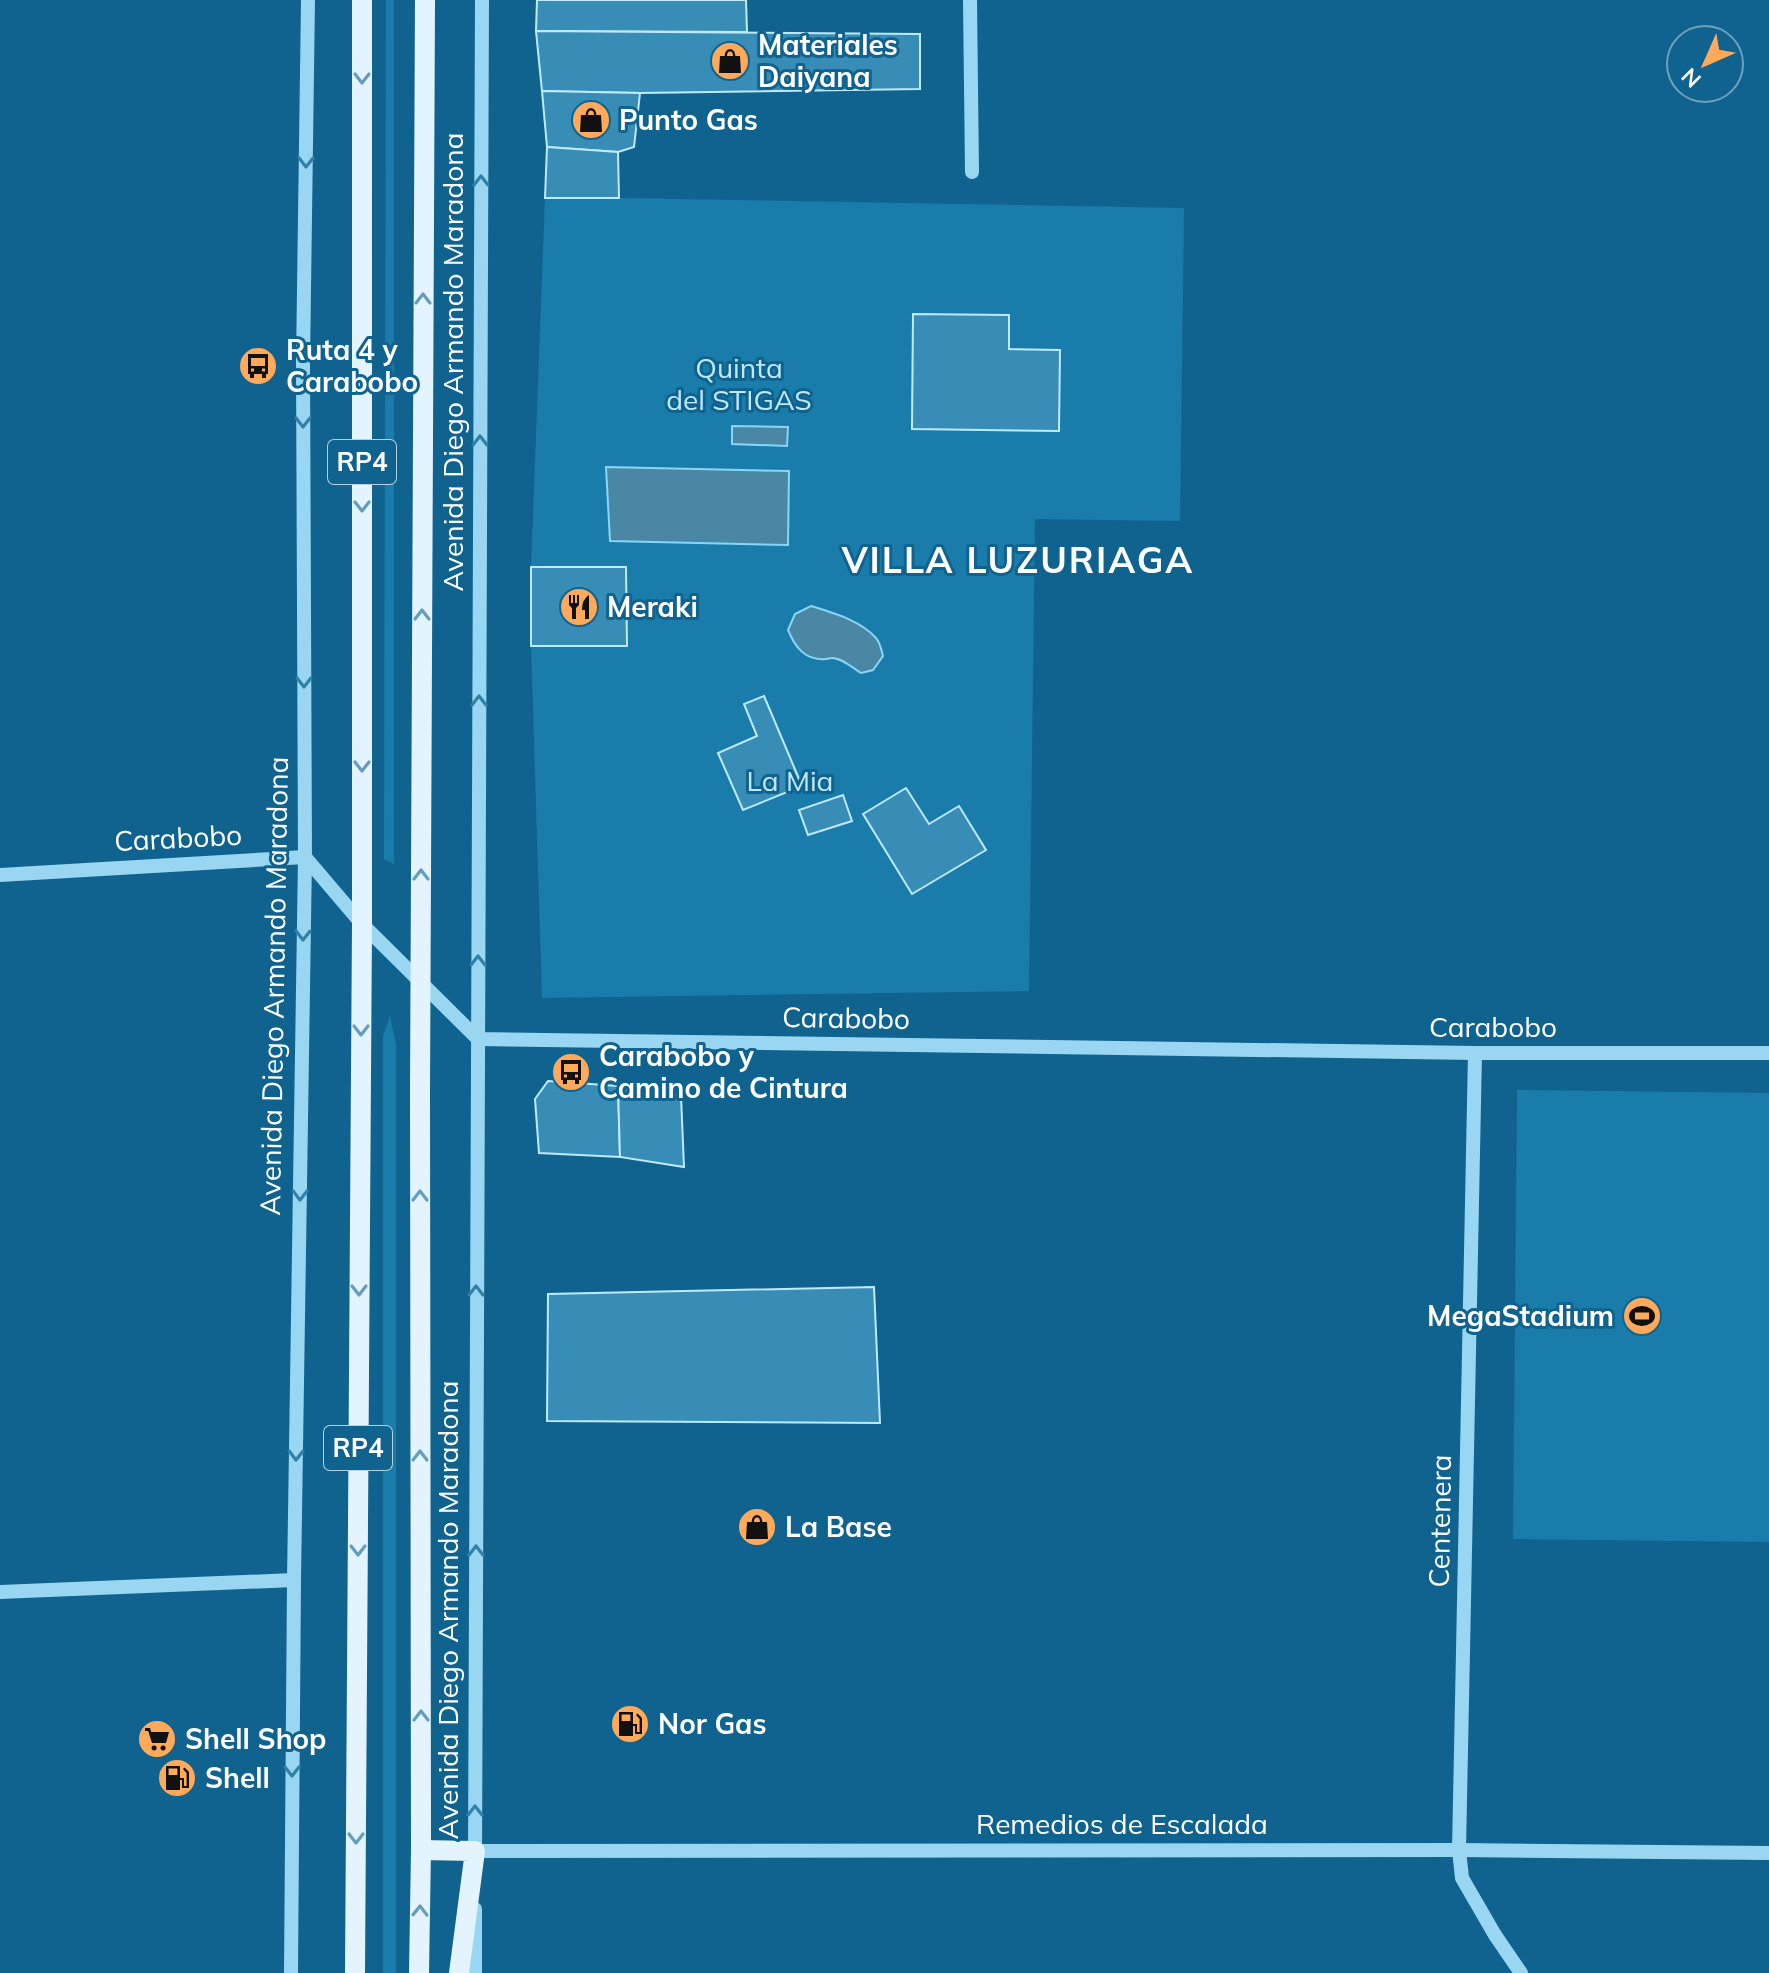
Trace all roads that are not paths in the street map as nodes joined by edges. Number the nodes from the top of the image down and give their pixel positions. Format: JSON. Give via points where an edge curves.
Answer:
{"nodes":[{"id":1,"x":308,"y":0,"type":"edge"},
{"id":2,"x":362,"y":0,"type":"edge"},
{"id":3,"x":425,"y":0,"type":"edge"},
{"id":4,"x":482,"y":0,"type":"edge"},
{"id":5,"x":970,"y":0,"type":"edge"},
{"id":6,"x":972,"y":172,"type":"dead end"},
{"id":7,"x":305,"y":857,"type":"junction"},
{"id":8,"x":0,"y":875,"type":"edge"},
{"id":9,"x":362,"y":924,"type":"junction"},
{"id":10,"x":420,"y":981,"type":"junction"},
{"id":11,"x":478,"y":1039,"type":"junction"},
{"id":12,"x":1475,"y":1053,"type":"junction"},
{"id":13,"x":1769,"y":1053,"type":"edge"},
{"id":14,"x":294,"y":1580,"type":"junction"},
{"id":15,"x":0,"y":1592,"type":"edge"},
{"id":16,"x":421,"y":1850,"type":"junction"},
{"id":17,"x":1459,"y":1850,"type":"junction"},
{"id":18,"x":475,"y":1851,"type":"junction"},
{"id":19,"x":1769,"y":1853,"type":"edge"},
{"id":20,"x":291,"y":1973,"type":"edge"},
{"id":21,"x":355,"y":1973,"type":"edge"},
{"id":22,"x":419,"y":1973,"type":"edge"},
{"id":23,"x":459,"y":1973,"type":"edge"},
{"id":24,"x":475,"y":1973,"type":"edge"},
{"id":25,"x":1521,"y":1973,"type":"edge"}],
"edges":[{"from":1,"to":7,"type":"street","name":"Avenida Diego Armando Maradona","one_way":true},
{"from":2,"to":9,"type":"main road","number":"RP4","one_way":true},
{"from":10,"to":3,"type":"main road","name":"Avenida Diego Armando Maradona","number":"RP4","one_way":true},
{"from":11,"to":4,"type":"street","name":"Avenida Diego Armando Maradona","one_way":true},
{"from":5,"to":6,"type":"street"},
{"from":7,"to":8,"type":"street","name":"Carabobo"},
{"from":7,"to":9,"type":"street"},
{"from":7,"to":14,"type":"street","name":"Avenida Diego Armando Maradona","one_way":true},
{"from":9,"to":10,"type":"street"},
{"from":9,"to":21,"type":"main road","number":"RP4","one_way":true},
{"from":10,"to":11,"type":"street"},
{"from":16,"to":10,"type":"main road","name":"Avenida Diego Armando Maradona","number":"RP4","one_way":true},
{"from":11,"to":12,"type":"street","name":"Carabobo"},
{"from":18,"to":11,"type":"street","name":"Avenida Diego Armando Maradona","one_way":true},
{"from":12,"to":13,"type":"street","name":"Carabobo"},
{"from":12,"to":17,"type":"street","name":"Centenera"},
{"from":14,"to":15,"type":"street"},
{"from":14,"to":20,"type":"street","name":"Avenida Diego Armando Maradona","one_way":true},
{"from":16,"to":18,"type":"main road"},
{"from":22,"to":16,"type":"main road","name":"Avenida Diego Armando Maradona","number":"RP4","one_way":true},
{"from":17,"to":18,"type":"street","name":"Remedios de Escalada"},
{"from":17,"to":19,"type":"street","name":"Remedios de Escalada"},
{"from":17,"to":25,"type":"street","name":"Centenera","via":[[1462,1878]]},
{"from":18,"to":23,"type":"main road"},
{"from":18,"to":24,"type":"street","name":"Avenida Diego Armando Maradona"}]}
